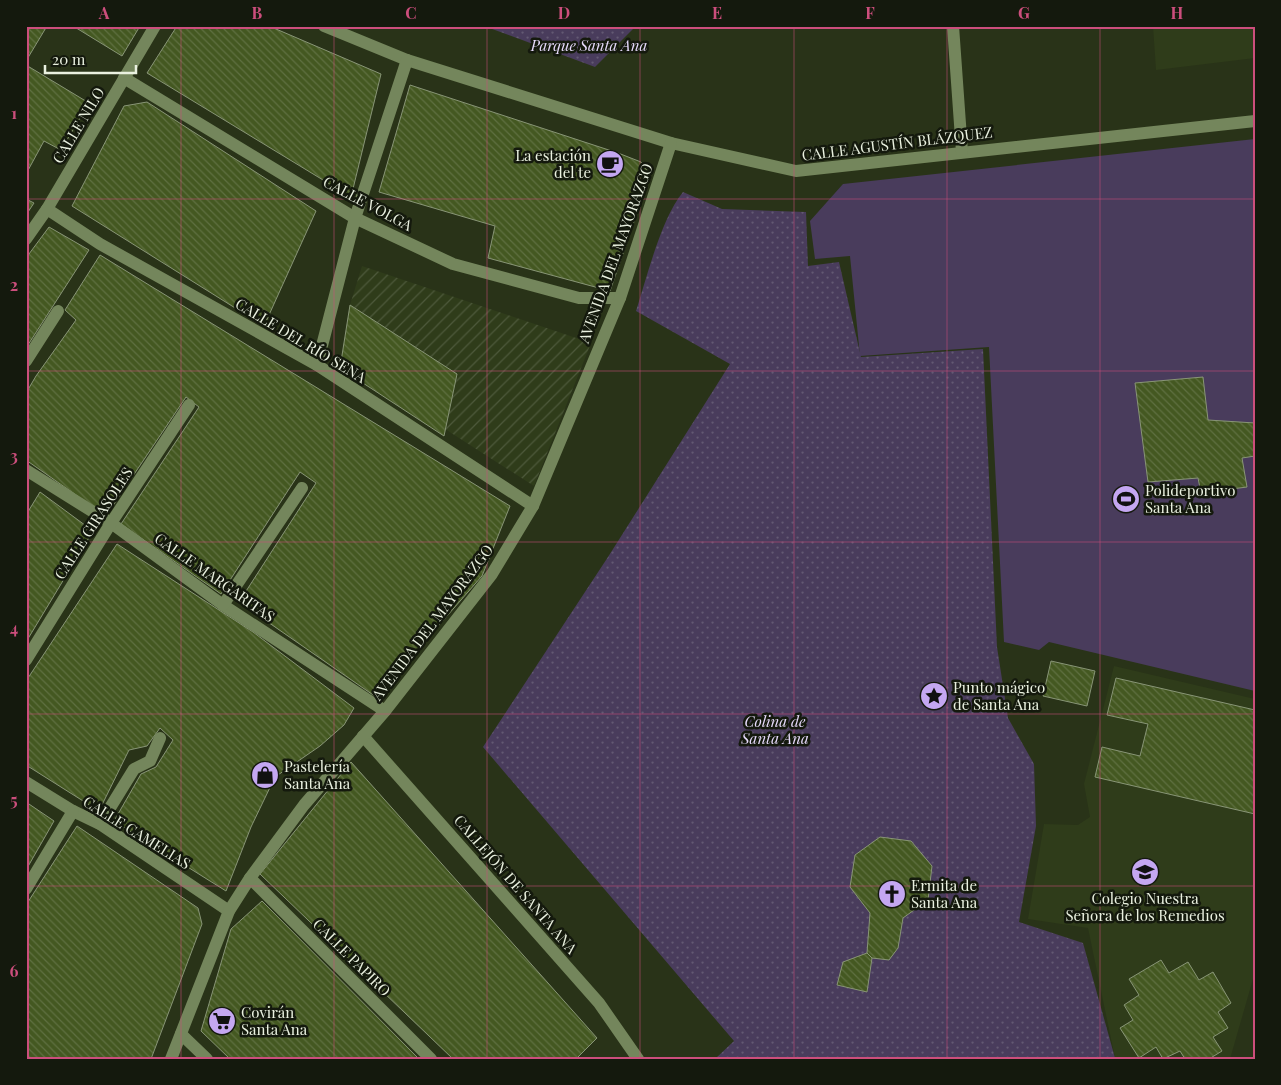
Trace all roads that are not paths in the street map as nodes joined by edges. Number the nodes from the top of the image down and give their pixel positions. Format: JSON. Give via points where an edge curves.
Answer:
{"nodes":[{"id":1,"x":155,"y":26,"type":"edge"},
{"id":2,"x":324,"y":26,"type":"edge"},
{"id":3,"x":953,"y":26,"type":"edge"},
{"id":4,"x":407,"y":60,"type":"junction"},
{"id":5,"x":124,"y":78,"type":"junction"},
{"id":6,"x":1255,"y":121,"type":"edge"},
{"id":7,"x":671,"y":143,"type":"junction"},
{"id":8,"x":962,"y":152,"type":"junction"},
{"id":9,"x":47,"y":209,"type":"junction"},
{"id":10,"x":355,"y":218,"type":"junction"},
{"id":11,"x":26,"y":239,"type":"edge"},
{"id":12,"x":620,"y":298,"type":"junction"},
{"id":13,"x":58,"y":310,"type":"dead end"},
{"id":14,"x":26,"y":361,"type":"edge"},
{"id":15,"x":317,"y":366,"type":"junction"},
{"id":16,"x":189,"y":405,"type":"dead end"},
{"id":17,"x":26,"y":470,"type":"edge"},
{"id":18,"x":302,"y":488,"type":"dead end"},
{"id":19,"x":533,"y":506,"type":"junction"},
{"id":20,"x":111,"y":523,"type":"junction"},
{"id":21,"x":224,"y":605,"type":"junction"},
{"id":22,"x":26,"y":660,"type":"edge"},
{"id":23,"x":385,"y":712,"type":"junction"},
{"id":24,"x":363,"y":736,"type":"junction"},
{"id":25,"x":160,"y":738,"type":"dead end"},
{"id":26,"x":26,"y":782,"type":"edge"},
{"id":27,"x":73,"y":811,"type":"junction"},
{"id":28,"x":100,"y":824,"type":"junction"},
{"id":29,"x":250,"y":878,"type":"junction"},
{"id":30,"x":26,"y":889,"type":"edge"},
{"id":31,"x":229,"y":911,"type":"junction"},
{"id":32,"x":181,"y":1034,"type":"junction"},
{"id":33,"x":171,"y":1059,"type":"edge"},
{"id":34,"x":207,"y":1059,"type":"edge"},
{"id":35,"x":431,"y":1059,"type":"edge"},
{"id":36,"x":638,"y":1059,"type":"edge"}],
"edges":[{"from":1,"to":5,"type":"street","name":"CALLE NILO"},
{"from":2,"to":4,"type":"street","name":"CALLE AGUSTÍN BLÁZQUEZ"},
{"from":3,"to":8,"type":"street"},
{"from":4,"to":7,"type":"street","name":"CALLE AGUSTÍN BLÁZQUEZ"},
{"from":4,"to":10,"type":"street"},
{"from":5,"to":9,"type":"street","name":"CALLE NILO"},
{"from":5,"to":10,"type":"street","name":"CALLE VOLGA"},
{"from":6,"to":8,"type":"street","name":"CALLE AGUSTÍN BLÁZQUEZ"},
{"from":7,"to":8,"type":"street","name":"CALLE AGUSTÍN BLÁZQUEZ","via":[[796,172]]},
{"from":7,"to":12,"type":"street","name":"AVENIDA DEL MAYORAZGO"},
{"from":9,"to":11,"type":"street","name":"CALLE NILO"},
{"from":9,"to":15,"type":"street","name":"CALLE DEL RÍO SENA","via":[[100,244]]},
{"from":10,"to":12,"type":"street","name":"CALLE VOLGA","via":[[453,264],[578,298]]},
{"from":10,"to":15,"type":"street"},
{"from":12,"to":19,"type":"street","name":"AVENIDA DEL MAYORAZGO"},
{"from":13,"to":14,"type":"street"},
{"from":15,"to":19,"type":"street","name":"CALLE DEL RÍO SENA"},
{"from":16,"to":20,"type":"street","name":"CALLE GIRASOLES"},
{"from":17,"to":20,"type":"street","name":"CALLE MARGARITAS"},
{"from":18,"to":21,"type":"street"},
{"from":19,"to":23,"type":"street","name":"AVENIDA DEL MAYORAZGO","via":[[492,574]]},
{"from":20,"to":21,"type":"street","name":"CALLE MARGARITAS"},
{"from":20,"to":22,"type":"street","name":"CALLE GIRASOLES"},
{"from":21,"to":23,"type":"street","name":"CALLE MARGARITAS"},
{"from":23,"to":24,"type":"street","name":"AVENIDA DEL MAYORAZGO"},
{"from":24,"to":29,"type":"street","name":"AVENIDA DEL MAYORAZGO","via":[[304,805]]},
{"from":24,"to":36,"type":"street","name":"CALLEJÓN DE SANTA ANA","via":[[599,1003]]},
{"from":25,"to":28,"type":"street","via":[[150,761],[134,769]]},
{"from":26,"to":27,"type":"street","name":"CALLE CAMELIAS"},
{"from":27,"to":28,"type":"street","name":"CALLE CAMELIAS"},
{"from":27,"to":30,"type":"street"},
{"from":28,"to":31,"type":"street","name":"CALLE CAMELIAS"},
{"from":29,"to":31,"type":"street","name":"AVENIDA DEL MAYORAZGO"},
{"from":29,"to":35,"type":"street","name":"CALLE PAPIRO"},
{"from":31,"to":32,"type":"street","name":"AVENIDA DEL MAYORAZGO"},
{"from":32,"to":33,"type":"street","name":"AVENIDA DEL MAYORAZGO"},
{"from":32,"to":34,"type":"street"}]}
